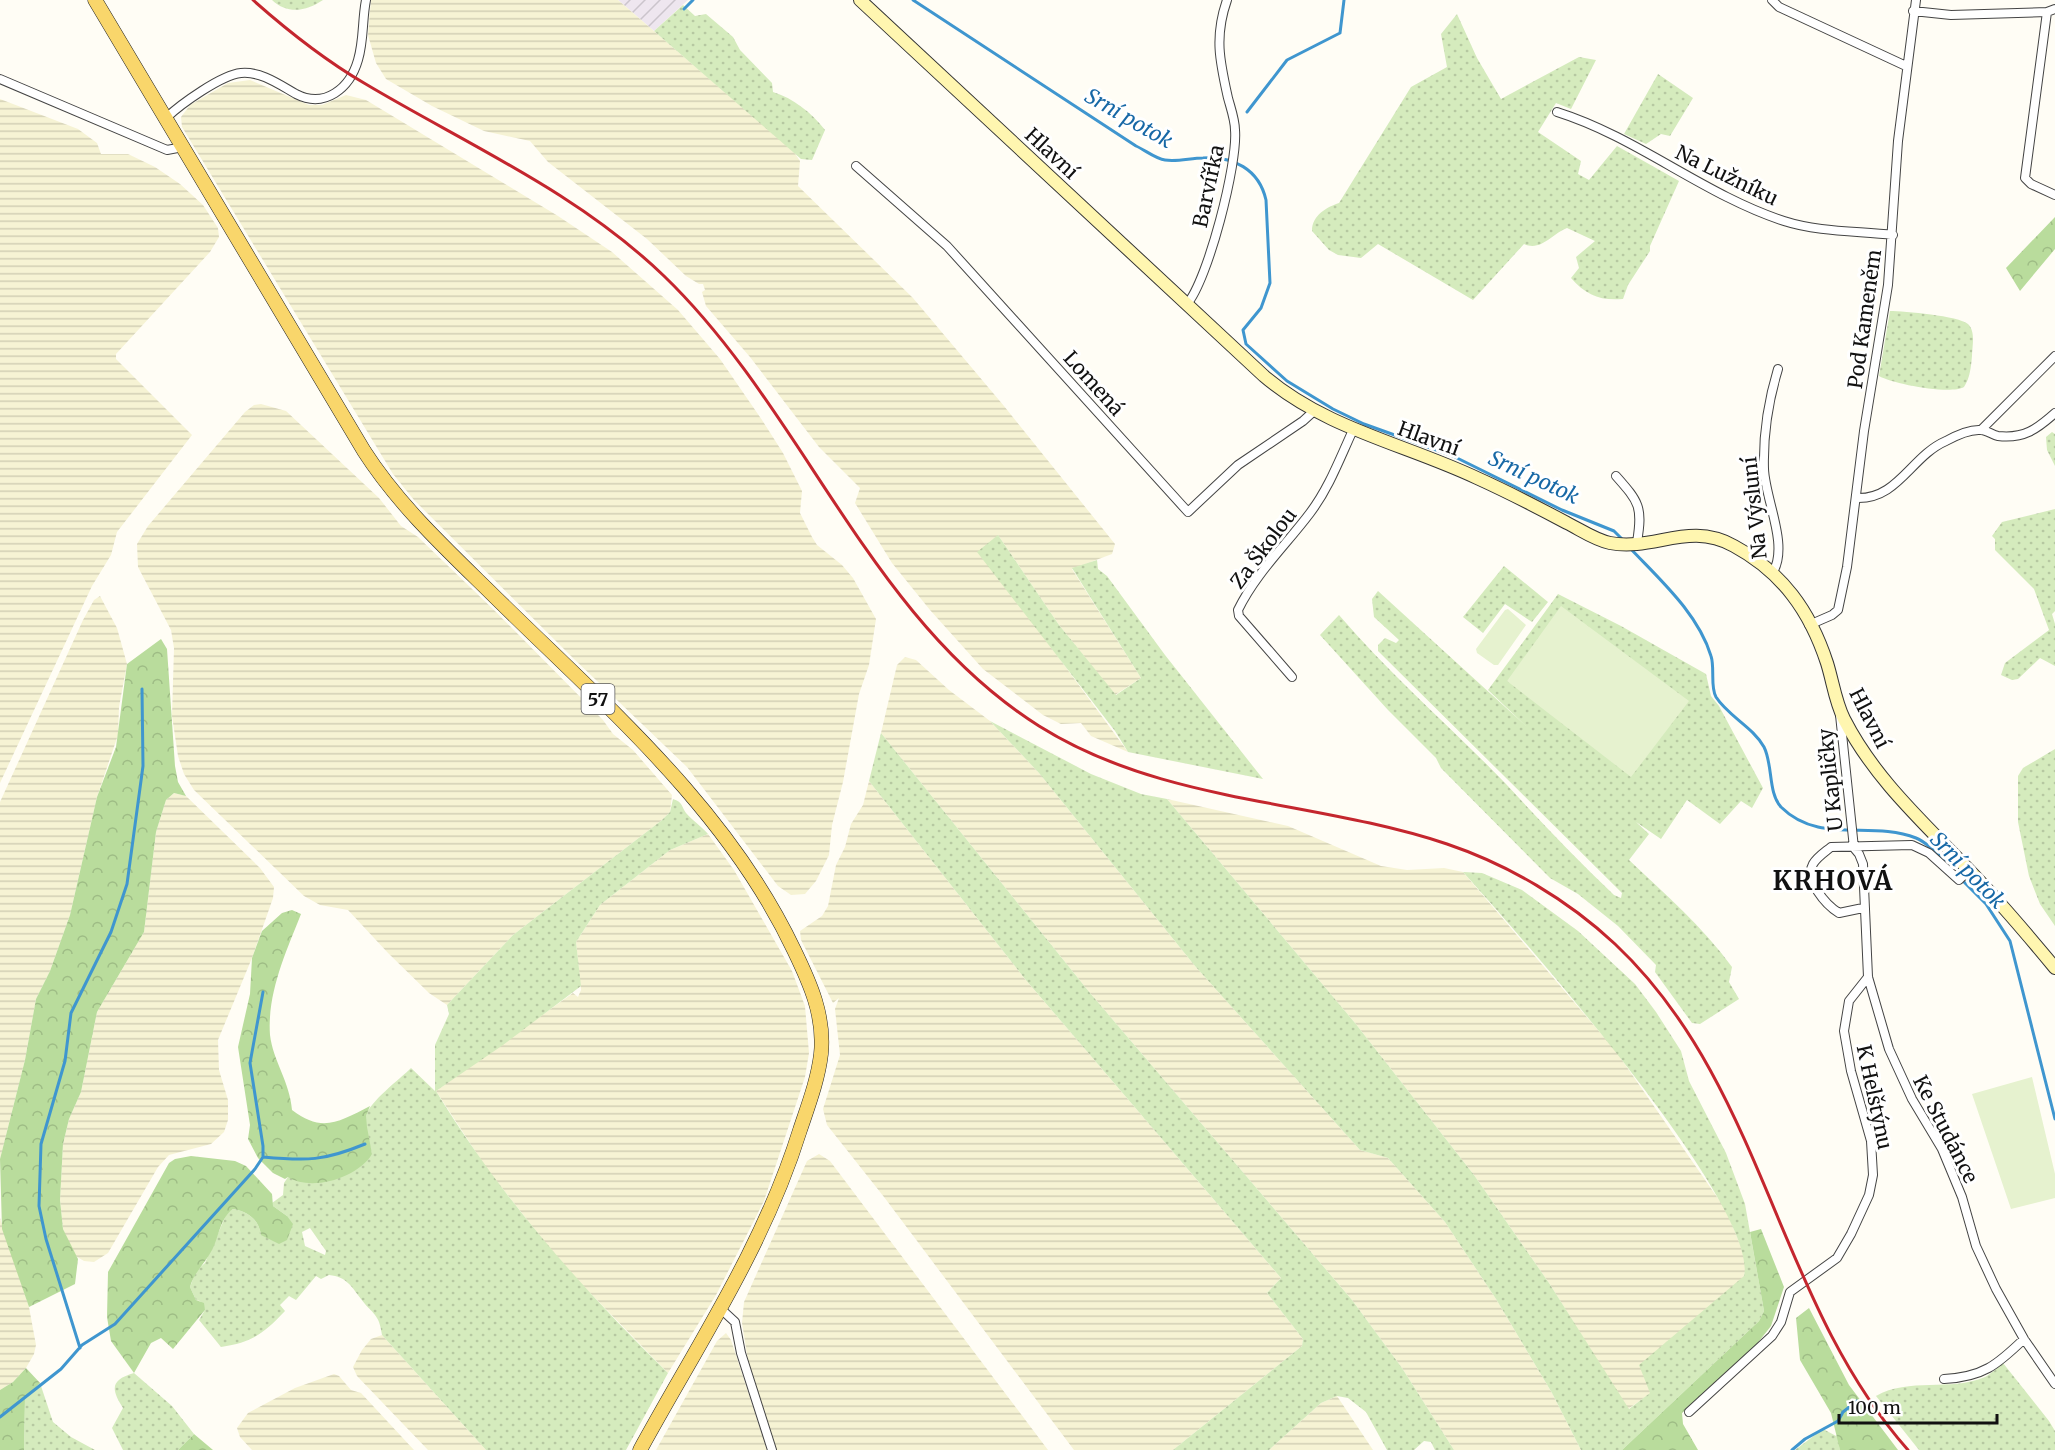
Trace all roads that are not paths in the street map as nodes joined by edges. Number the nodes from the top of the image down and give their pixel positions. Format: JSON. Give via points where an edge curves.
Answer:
{"nodes":[{"id":1,"x":95,"y":0,"type":"edge"},
{"id":2,"x":366,"y":0,"type":"edge"},
{"id":3,"x":860,"y":0,"type":"edge"},
{"id":4,"x":1227,"y":0,"type":"edge"},
{"id":5,"x":1772,"y":0,"type":"edge"},
{"id":6,"x":1916,"y":0,"type":"edge"},
{"id":7,"x":1913,"y":11,"type":"junction"},
{"id":8,"x":2051,"y":11,"type":"edge"},
{"id":9,"x":1906,"y":66,"type":"junction"},
{"id":10,"x":0,"y":79,"type":"edge"},
{"id":11,"x":1557,"y":112,"type":"dead end"},
{"id":12,"x":166,"y":118,"type":"junction"},
{"id":13,"x":183,"y":147,"type":"junction"},
{"id":14,"x":856,"y":166,"type":"dead end"},
{"id":15,"x":2055,"y":195,"type":"edge"},
{"id":16,"x":1893,"y":235,"type":"junction"},
{"id":17,"x":1187,"y":304,"type":"junction"},
{"id":18,"x":2055,"y":356,"type":"edge"},
{"id":19,"x":1778,"y":369,"type":"dead end"},
{"id":20,"x":1314,"y":411,"type":"junction"},
{"id":21,"x":2055,"y":413,"type":"edge"},
{"id":22,"x":1353,"y":430,"type":"junction"},
{"id":23,"x":1981,"y":430,"type":"junction"},
{"id":24,"x":1616,"y":476,"type":"dead end"},
{"id":25,"x":1856,"y":498,"type":"junction"},
{"id":26,"x":1635,"y":543,"type":"junction"},
{"id":27,"x":1773,"y":572,"type":"junction"},
{"id":28,"x":1809,"y":625,"type":"junction"},
{"id":29,"x":1292,"y":677,"type":"dead end"},
{"id":30,"x":1839,"y":708,"type":"junction"},
{"id":31,"x":1854,"y":848,"type":"junction"},
{"id":32,"x":1964,"y":875,"type":"junction"},
{"id":33,"x":1863,"y":908,"type":"junction"},
{"id":34,"x":2055,"y":969,"type":"edge"},
{"id":35,"x":1868,"y":976,"type":"junction"},
{"id":36,"x":722,"y":1310,"type":"junction"},
{"id":37,"x":2024,"y":1339,"type":"junction"},
{"id":38,"x":1944,"y":1380,"type":"dead end"},
{"id":39,"x":2055,"y":1384,"type":"edge"},
{"id":40,"x":1689,"y":1412,"type":"dead end"},
{"id":41,"x":640,"y":1450,"type":"edge"},
{"id":42,"x":772,"y":1450,"type":"edge"}],
"edges":[{"from":1,"to":12,"type":"main road","number":"57"},
{"from":2,"to":12,"type":"street","via":[[355,68],[331,96],[310,100],[265,78],[240,73],[225,78]]},
{"from":3,"to":17,"type":"street","name":"Hlavní"},
{"from":4,"to":17,"type":"street","name":"Barvířka","via":[[1218,33],[1235,129],[1233,160],[1201,281]]},
{"from":5,"to":9,"type":"street","via":[[1779,7]]},
{"from":6,"to":7,"type":"street","name":"Pod Kameněm"},
{"from":7,"to":8,"type":"street","via":[[1951,15]]},
{"from":7,"to":9,"type":"street","name":"Pod Kameněm"},
{"from":8,"to":15,"type":"street","via":[[2025,178]]},
{"from":9,"to":16,"type":"street","name":"Pod Kameněm"},
{"from":10,"to":13,"type":"street","via":[[167,150]]},
{"from":11,"to":16,"type":"street","name":"Na Lužníku","via":[[1587,122],[1747,206],[1785,221]]},
{"from":12,"to":13,"type":"main road","number":"57"},
{"from":13,"to":36,"type":"main road","number":"57","via":[[387,485],[703,808],[742,857],[806,975],[821,1028],[816,1075],[779,1192]]},
{"from":14,"to":20,"type":"street","name":"Lomená","via":[[947,246],[1188,512],[1238,465]]},
{"from":16,"to":25,"type":"street","name":"Pod Kameněm"},
{"from":17,"to":20,"type":"street","name":"Hlavní","via":[[1274,385]]},
{"from":18,"to":23,"type":"street"},
{"from":19,"to":27,"type":"street","name":"Na Výsluní","via":[[1764,437],[1764,472],[1780,557]]},
{"from":20,"to":22,"type":"street","name":"Hlavní"},
{"from":21,"to":23,"type":"street","via":[[2025,435],[1995,435]]},
{"from":22,"to":26,"type":"street","name":"Hlavní","via":[[1458,469],[1594,537]]},
{"from":22,"to":29,"type":"street","name":"Za Školou","via":[[1328,486],[1265,567],[1238,610]]},
{"from":23,"to":25,"type":"street","via":[[1943,442],[1883,493]]},
{"from":24,"to":26,"type":"street","via":[[1639,505],[1641,516]]},
{"from":25,"to":28,"type":"street","name":"Pod Kameněm","via":[[1839,606],[1832,615]]},
{"from":26,"to":27,"type":"street","name":"Hlavní","via":[[1693,534],[1713,536]]},
{"from":27,"to":28,"type":"street","name":"Hlavní","via":[[1789,589]]},
{"from":28,"to":30,"type":"street","name":"Hlavní","via":[[1827,663]]},
{"from":30,"to":31,"type":"street","name":"U Kapličky"},
{"from":30,"to":32,"type":"street","name":"Hlavní","via":[[1885,782]]},
{"from":31,"to":32,"type":"street","name":"U Kapličky","via":[[1912,845]]},
{"from":31,"to":33,"type":"street","name":"U Kapličky","via":[[1863,864]]},
{"from":31,"to":33,"type":"street","name":"U Kapličky","via":[[1831,847],[1814,862],[1810,872],[1834,910],[1839,913]]},
{"from":32,"to":34,"type":"street","name":"Hlavní","via":[[2012,915]]},
{"from":33,"to":35,"type":"street","name":"Ke Studánce"},
{"from":35,"to":37,"type":"street","name":"Ke Studánce","via":[[1896,1065],[1942,1149],[1976,1246]]},
{"from":35,"to":40,"type":"street","name":"K Helštýnu","via":[[1849,1001],[1844,1031],[1871,1141],[1873,1175],[1869,1195],[1837,1258],[1791,1292],[1772,1336]]},
{"from":36,"to":41,"type":"main road","number":"57"},
{"from":36,"to":42,"type":"street","via":[[735,1322]]},
{"from":37,"to":38,"type":"street","via":[[1987,1370]]},
{"from":37,"to":39,"type":"street","name":"Ke Studánce"}]}
